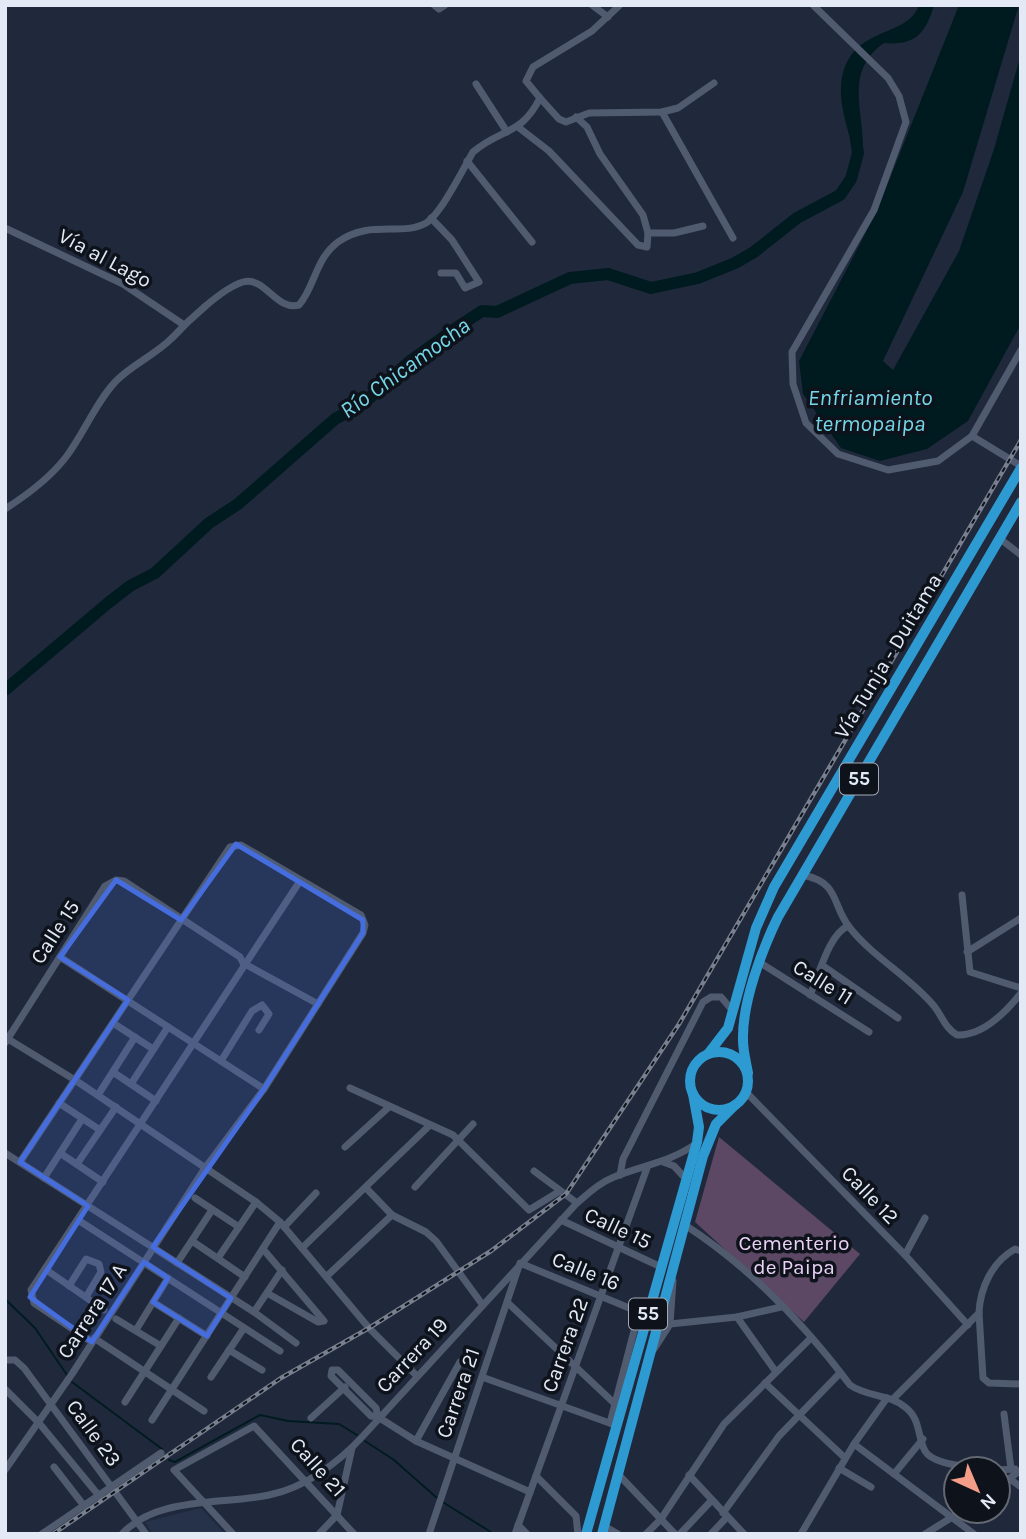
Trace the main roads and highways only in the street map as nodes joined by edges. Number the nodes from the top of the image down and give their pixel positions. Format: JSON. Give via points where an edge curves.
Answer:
{"nodes":[{"id":1,"x":1021,"y":467,"type":"edge"},
{"id":2,"x":1021,"y":502,"type":"edge"},
{"id":3,"x":708,"y":1054,"type":"junction"},
{"id":4,"x":748,"y":1073,"type":"junction"},
{"id":5,"x":693,"y":1094,"type":"junction"},
{"id":6,"x":735,"y":1105,"type":"junction"},
{"id":7,"x":603,"y":1530,"type":"edge"},
{"id":8,"x":586,"y":1534,"type":"edge"}],
"edges":[{"from":1,"to":3,"type":"highway","name":"Vía Tunja - Duitama","number":"55","via":[[774,887],[755,929],[723,1037]]},
{"from":2,"to":4,"type":"highway","name":"Vía Tunja - Duitama","number":"55","via":[[778,916],[759,962],[743,1030]]},
{"from":3,"to":4,"type":"highway","via":[[732,1054]]},
{"from":3,"to":5,"type":"highway","number":"55","via":[[694,1066]]},
{"from":4,"to":6,"type":"highway","number":"55","via":[[746,1092]]},
{"from":5,"to":6,"type":"highway","via":[[711,1109]]},
{"from":5,"to":8,"type":"highway","number":"55","via":[[697,1142],[613,1424]]},
{"from":6,"to":7,"type":"highway","number":"55","via":[[711,1134]]}]}
